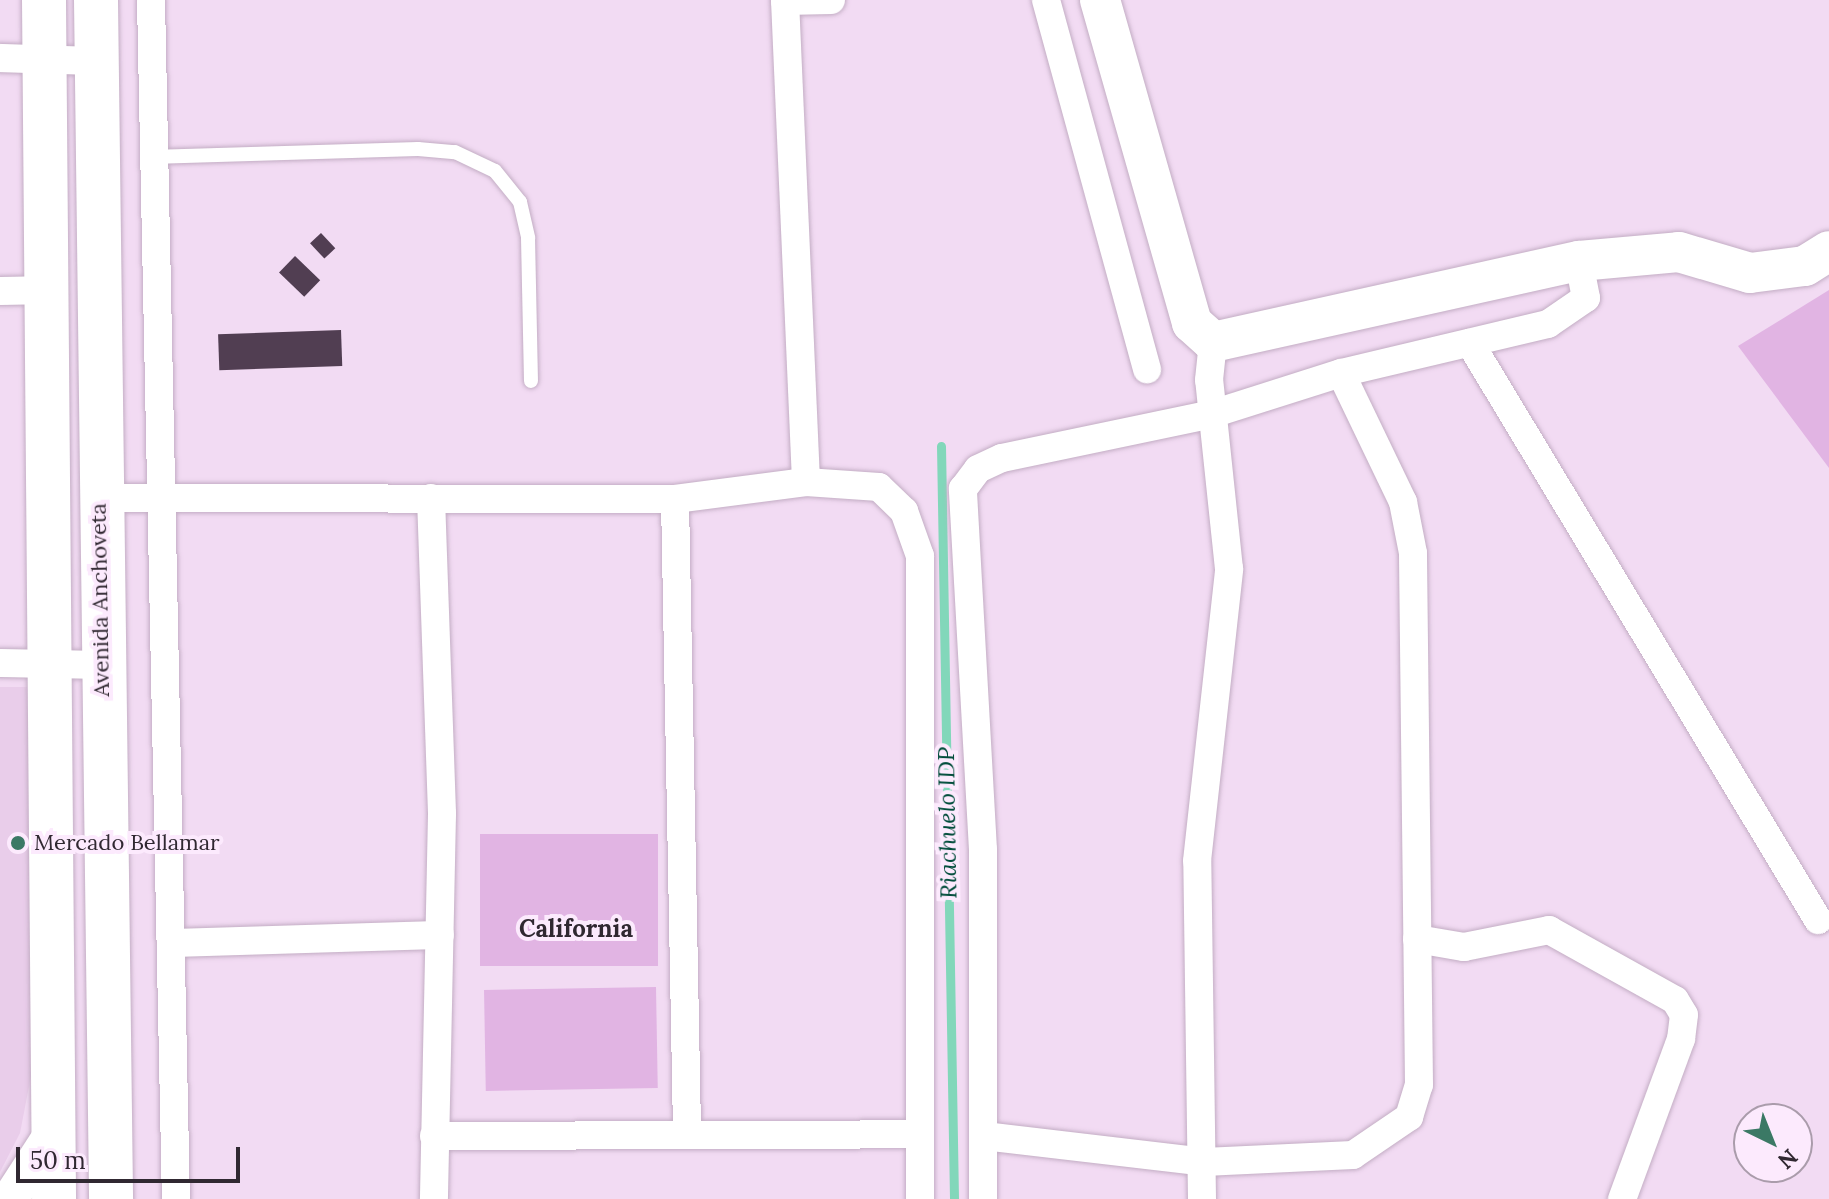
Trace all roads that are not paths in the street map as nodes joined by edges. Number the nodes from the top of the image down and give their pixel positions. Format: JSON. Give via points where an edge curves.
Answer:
{"nodes":[{"id":1,"x":44,"y":0,"type":"edge"},
{"id":2,"x":96,"y":0,"type":"edge"},
{"id":3,"x":151,"y":0,"type":"edge"},
{"id":4,"x":831,"y":0,"type":"edge"},
{"id":5,"x":1046,"y":0,"type":"edge"},
{"id":6,"x":1100,"y":0,"type":"edge"},
{"id":7,"x":785,"y":1,"type":"edge"},
{"id":8,"x":45,"y":57,"type":"junction"},
{"id":9,"x":0,"y":58,"type":"edge"},
{"id":10,"x":96,"y":61,"type":"junction"},
{"id":11,"x":151,"y":157,"type":"junction"},
{"id":12,"x":1829,"y":251,"type":"edge"},
{"id":13,"x":1579,"y":261,"type":"junction"},
{"id":14,"x":50,"y":290,"type":"junction"},
{"id":15,"x":0,"y":291,"type":"edge"},
{"id":16,"x":1213,"y":342,"type":"junction"},
{"id":17,"x":1470,"y":343,"type":"junction"},
{"id":18,"x":1147,"y":369,"type":"dead end"},
{"id":19,"x":1341,"y":373,"type":"junction"},
{"id":20,"x":531,"y":381,"type":"dead end"},
{"id":21,"x":1212,"y":414,"type":"junction"},
{"id":22,"x":806,"y":482,"type":"junction"},
{"id":23,"x":97,"y":498,"type":"junction"},
{"id":24,"x":160,"y":498,"type":"junction"},
{"id":25,"x":431,"y":498,"type":"junction"},
{"id":26,"x":675,"y":499,"type":"junction"},
{"id":27,"x":0,"y":663,"type":"edge"},
{"id":28,"x":55,"y":664,"type":"junction"},
{"id":29,"x":101,"y":665,"type":"junction"},
{"id":30,"x":1818,"y":920,"type":"dead end"},
{"id":31,"x":440,"y":935,"type":"junction"},
{"id":32,"x":1417,"y":939,"type":"junction"},
{"id":33,"x":171,"y":943,"type":"junction"},
{"id":34,"x":687,"y":1132,"type":"junction"},
{"id":35,"x":52,"y":1134,"type":"junction"},
{"id":36,"x":919,"y":1134,"type":"junction"},
{"id":37,"x":434,"y":1136,"type":"junction"},
{"id":38,"x":984,"y":1136,"type":"junction"},
{"id":39,"x":1204,"y":1162,"type":"junction"},
{"id":40,"x":10,"y":1199,"type":"edge"},
{"id":41,"x":54,"y":1199,"type":"edge"},
{"id":42,"x":111,"y":1199,"type":"edge"},
{"id":43,"x":176,"y":1199,"type":"edge"},
{"id":44,"x":434,"y":1199,"type":"edge"},
{"id":45,"x":920,"y":1199,"type":"edge"},
{"id":46,"x":983,"y":1199,"type":"edge"},
{"id":47,"x":1202,"y":1199,"type":"edge"},
{"id":48,"x":1622,"y":1199,"type":"edge"}],
"edges":[{"from":1,"to":8,"type":"main road","name":"Avenida Anchoveta"},
{"from":2,"to":10,"type":"main road","name":"Avenida Anchoveta"},
{"from":3,"to":11,"type":"street"},
{"from":4,"to":7,"type":"street"},
{"from":5,"to":18,"type":"street"},
{"from":6,"to":16,"type":"main road","via":[[1192,323]]},
{"from":7,"to":22,"type":"street"},
{"from":8,"to":9,"type":"street"},
{"from":8,"to":10,"type":"street"},
{"from":8,"to":14,"type":"main road","name":"Avenida Anchoveta"},
{"from":10,"to":23,"type":"main road","name":"Avenida Anchoveta"},
{"from":11,"to":20,"type":"lane","via":[[418,149],[455,152],[495,171],[520,202],[528,238]]},
{"from":11,"to":24,"type":"street"},
{"from":12,"to":13,"type":"main road","via":[[1805,266],[1750,273],[1679,252]]},
{"from":13,"to":16,"type":"main road"},
{"from":13,"to":17,"type":"street","via":[[1586,298],[1576,311]]},
{"from":14,"to":15,"type":"street"},
{"from":14,"to":28,"type":"main road","name":"Avenida Anchoveta"},
{"from":16,"to":21,"type":"street"},
{"from":17,"to":19,"type":"street"},
{"from":17,"to":30,"type":"street"},
{"from":19,"to":21,"type":"street"},
{"from":19,"to":32,"type":"street","via":[[1403,502],[1413,553]]},
{"from":21,"to":38,"type":"street","via":[[1002,458],[978,469],[963,489],[983,850]]},
{"from":21,"to":39,"type":"street","via":[[1229,569],[1197,861]]},
{"from":22,"to":26,"type":"street"},
{"from":22,"to":36,"type":"street","via":[[879,487],[904,511],[920,556]]},
{"from":23,"to":24,"type":"street"},
{"from":23,"to":29,"type":"main road","name":"Avenida Anchoveta"},
{"from":24,"to":25,"type":"street"},
{"from":24,"to":33,"type":"street"},
{"from":25,"to":26,"type":"street"},
{"from":25,"to":31,"type":"street"},
{"from":26,"to":34,"type":"street"},
{"from":27,"to":28,"type":"street"},
{"from":28,"to":29,"type":"street"},
{"from":28,"to":35,"type":"main road","name":"Avenida Anchoveta"},
{"from":29,"to":42,"type":"main road","name":"Avenida Anchoveta"},
{"from":31,"to":33,"type":"street"},
{"from":31,"to":37,"type":"street"},
{"from":32,"to":39,"type":"street","via":[[1419,1085],[1409,1117],[1353,1155]]},
{"from":32,"to":48,"type":"street","via":[[1464,947],[1549,930],[1675,1000],[1684,1015],[1681,1039]]},
{"from":33,"to":43,"type":"street"},
{"from":34,"to":36,"type":"street"},
{"from":34,"to":37,"type":"street"},
{"from":35,"to":40,"type":"street"},
{"from":35,"to":41,"type":"main road","name":"Avenida Anchoveta"},
{"from":36,"to":45,"type":"street"},
{"from":37,"to":44,"type":"street"},
{"from":38,"to":39,"type":"street"},
{"from":38,"to":46,"type":"street"},
{"from":39,"to":47,"type":"street"}]}
